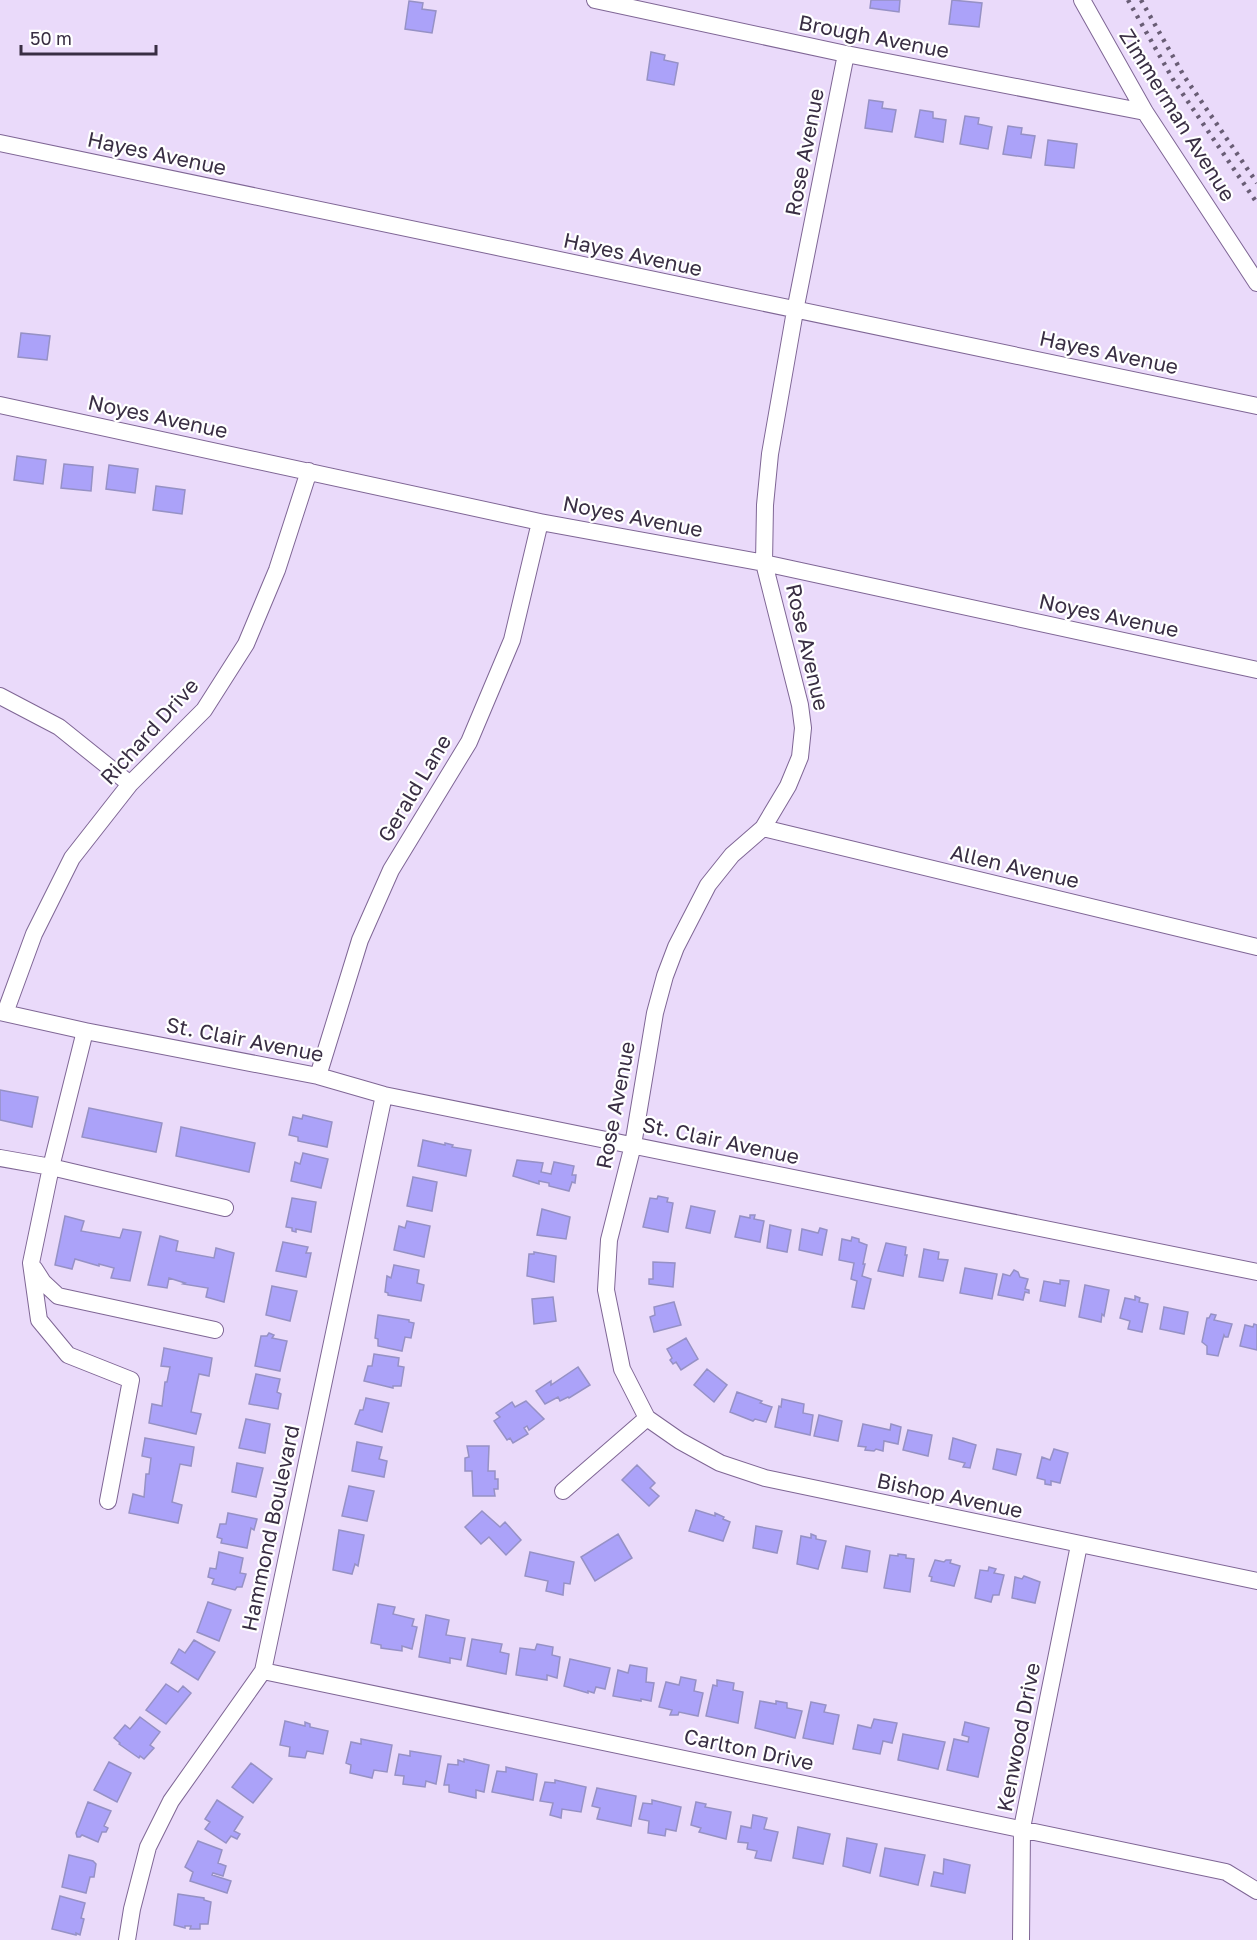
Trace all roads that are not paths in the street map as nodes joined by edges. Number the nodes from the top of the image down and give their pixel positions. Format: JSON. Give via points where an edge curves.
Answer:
{"nodes":[{"id":1,"x":595,"y":0,"type":"edge"},
{"id":2,"x":1082,"y":0,"type":"edge"},
{"id":3,"x":846,"y":54,"type":"junction"},
{"id":4,"x":1145,"y":112,"type":"junction"},
{"id":5,"x":0,"y":143,"type":"edge"},
{"id":6,"x":1257,"y":283,"type":"edge"},
{"id":7,"x":795,"y":310,"type":"junction"},
{"id":8,"x":0,"y":405,"type":"edge"},
{"id":9,"x":1257,"y":406,"type":"edge"},
{"id":10,"x":309,"y":471,"type":"junction"},
{"id":11,"x":540,"y":522,"type":"junction"},
{"id":12,"x":764,"y":563,"type":"junction"},
{"id":13,"x":1257,"y":670,"type":"edge"},
{"id":14,"x":0,"y":696,"type":"edge"},
{"id":15,"x":130,"y":784,"type":"junction"},
{"id":16,"x":763,"y":828,"type":"junction"},
{"id":17,"x":1257,"y":947,"type":"edge"},
{"id":18,"x":3,"y":1012,"type":"edge"},
{"id":19,"x":86,"y":1031,"type":"junction"},
{"id":20,"x":318,"y":1076,"type":"junction"},
{"id":21,"x":384,"y":1095,"type":"junction"},
{"id":22,"x":633,"y":1145,"type":"junction"},
{"id":23,"x":0,"y":1158,"type":"edge"},
{"id":24,"x":51,"y":1167,"type":"junction"},
{"id":25,"x":225,"y":1208,"type":"dead end"},
{"id":26,"x":31,"y":1263,"type":"junction"},
{"id":27,"x":1257,"y":1272,"type":"edge"},
{"id":28,"x":214,"y":1330,"type":"dead end"},
{"id":29,"x":647,"y":1418,"type":"junction"},
{"id":30,"x":563,"y":1491,"type":"dead end"},
{"id":31,"x":108,"y":1501,"type":"dead end"},
{"id":32,"x":1079,"y":1545,"type":"junction"},
{"id":33,"x":1257,"y":1581,"type":"edge"},
{"id":34,"x":263,"y":1671,"type":"junction"},
{"id":35,"x":1022,"y":1828,"type":"junction"},
{"id":36,"x":1257,"y":1891,"type":"edge"},
{"id":37,"x":127,"y":1940,"type":"edge"},
{"id":38,"x":1021,"y":1940,"type":"edge"}],
"edges":[{"from":1,"to":3,"type":"street","name":"Brough Avenue"},
{"from":2,"to":4,"type":"street","name":"Zimmerman Avenue"},
{"from":3,"to":4,"type":"street","name":"Brough Avenue"},
{"from":3,"to":7,"type":"street","name":"Rose Avenue"},
{"from":4,"to":6,"type":"street","name":"Zimmerman Avenue"},
{"from":5,"to":7,"type":"street","name":"Hayes Avenue"},
{"from":7,"to":9,"type":"street","name":"Hayes Avenue"},
{"from":7,"to":12,"type":"street","name":"Rose Avenue","via":[[770,454]]},
{"from":8,"to":10,"type":"street","name":"Noyes Avenue"},
{"from":10,"to":11,"type":"street","name":"Noyes Avenue"},
{"from":10,"to":15,"type":"street","name":"Richard Drive","via":[[277,570],[246,645],[204,710]]},
{"from":11,"to":12,"type":"street","name":"Noyes Avenue"},
{"from":11,"to":20,"type":"street","name":"Gerald Lane","via":[[512,640],[469,742],[387,880],[360,940]]},
{"from":12,"to":13,"type":"street","name":"Noyes Avenue"},
{"from":12,"to":16,"type":"street","name":"Rose Avenue","via":[[803,728],[800,757]]},
{"from":14,"to":15,"type":"street","via":[[59,727]]},
{"from":15,"to":18,"type":"street","name":"Richard Drive","via":[[72,858],[34,934]]},
{"from":16,"to":17,"type":"street","name":"Allen Avenue"},
{"from":16,"to":22,"type":"street","name":"Rose Avenue","via":[[732,855],[708,885],[664,976]]},
{"from":18,"to":19,"type":"street","name":"St. Clair Avenue"},
{"from":19,"to":20,"type":"street","name":"St. Clair Avenue"},
{"from":19,"to":24,"type":"street"},
{"from":20,"to":21,"type":"street","name":"St. Clair Avenue"},
{"from":21,"to":22,"type":"street","name":"St. Clair Avenue"},
{"from":21,"to":34,"type":"street","name":"Hammond Boulevard"},
{"from":22,"to":27,"type":"street","name":"St. Clair Avenue"},
{"from":22,"to":29,"type":"street","name":"Rose Avenue","via":[[609,1240],[606,1290],[622,1369]]},
{"from":23,"to":24,"type":"street"},
{"from":24,"to":25,"type":"street"},
{"from":24,"to":26,"type":"street"},
{"from":26,"to":28,"type":"street","via":[[58,1296]]},
{"from":26,"to":31,"type":"street","via":[[39,1320],[68,1355],[131,1380]]},
{"from":29,"to":30,"type":"street"},
{"from":29,"to":32,"type":"street","name":"Bishop Avenue","via":[[720,1463],[765,1478]]},
{"from":32,"to":33,"type":"street","name":"Bishop Avenue"},
{"from":32,"to":35,"type":"street","name":"Kenwood Drive"},
{"from":34,"to":35,"type":"street","name":"Carlton Drive"},
{"from":34,"to":37,"type":"street","name":"Hammond Boulevard","via":[[171,1801],[148,1847]]},
{"from":35,"to":36,"type":"street","name":"Carlton Drive","via":[[1226,1872]]},
{"from":35,"to":38,"type":"street","name":"Kenwood Drive"}]}
